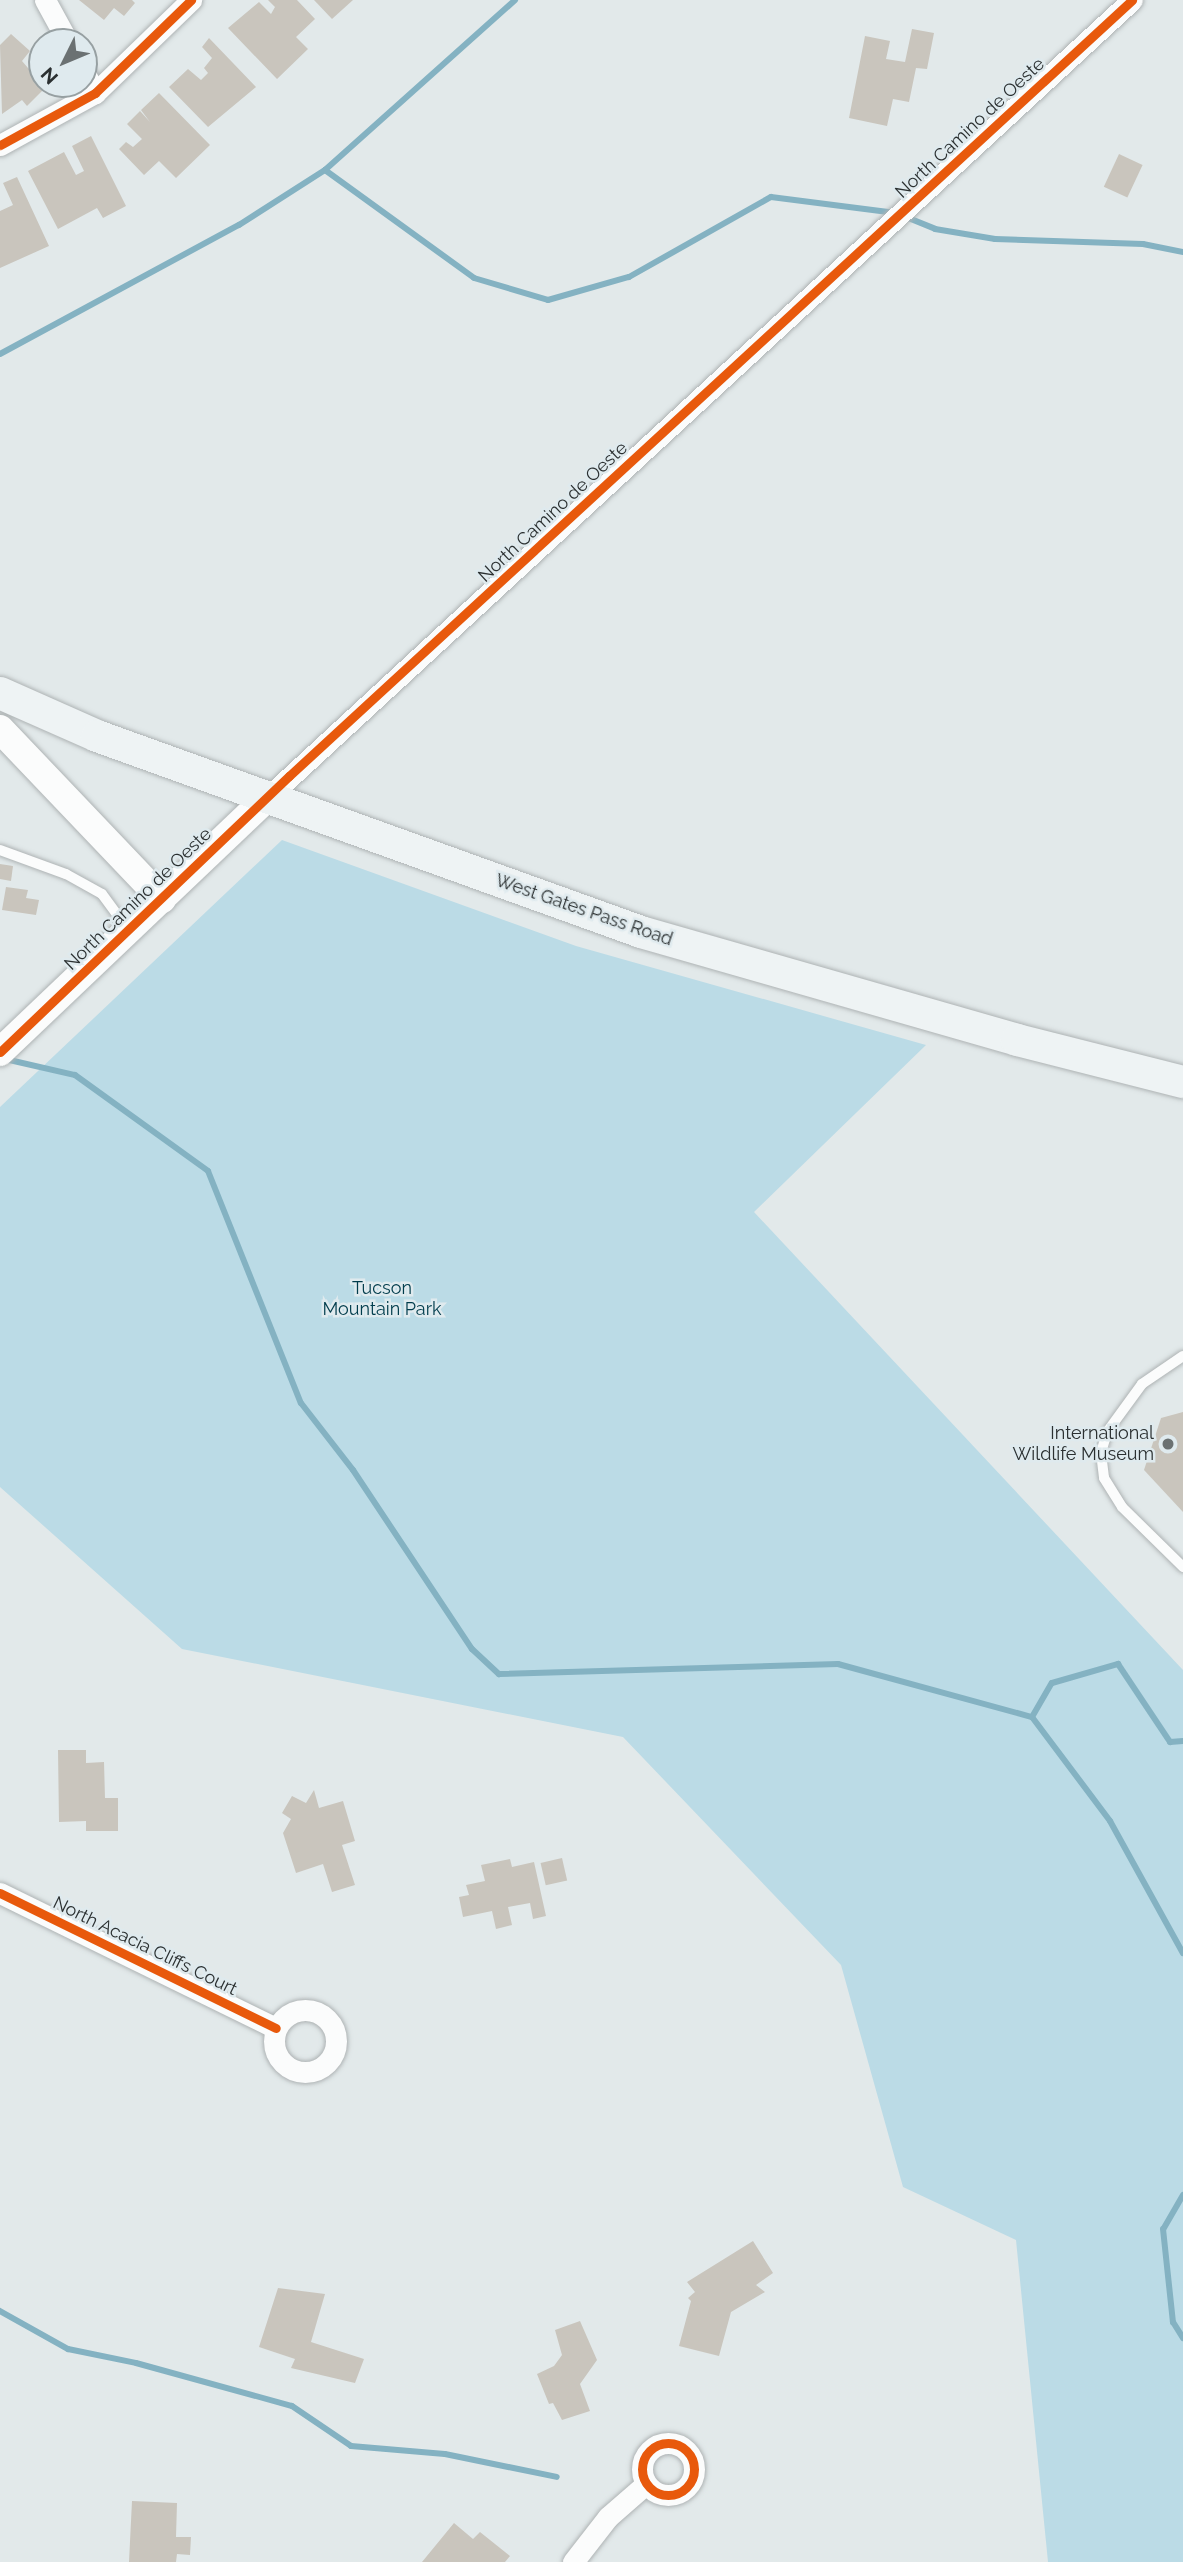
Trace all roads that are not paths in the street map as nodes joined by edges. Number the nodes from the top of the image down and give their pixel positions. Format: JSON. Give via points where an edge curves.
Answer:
{"nodes":[{"id":1,"x":45,"y":0,"type":"edge"},
{"id":2,"x":191,"y":0,"type":"edge"},
{"id":3,"x":1132,"y":0,"type":"edge"},
{"id":4,"x":60,"y":28,"type":"edge"},
{"id":5,"x":98,"y":90,"type":"edge"},
{"id":6,"x":86,"y":98,"type":"edge"},
{"id":7,"x":0,"y":145,"type":"edge"},
{"id":8,"x":0,"y":693,"type":"edge"},
{"id":9,"x":6,"y":741,"type":"edge"},
{"id":10,"x":266,"y":799,"type":"junction"},
{"id":11,"x":0,"y":850,"type":"edge"},
{"id":12,"x":162,"y":899,"type":"junction"},
{"id":13,"x":128,"y":931,"type":"junction"},
{"id":14,"x":0,"y":1052,"type":"edge"},
{"id":15,"x":1183,"y":1082,"type":"edge"},
{"id":16,"x":1183,"y":1356,"type":"edge"},
{"id":17,"x":1183,"y":1567,"type":"edge"},
{"id":18,"x":0,"y":1893,"type":"edge"},
{"id":19,"x":276,"y":2028,"type":"dead end"},
{"id":20,"x":646,"y":2484,"type":"dead end"},
{"id":21,"x":573,"y":2562,"type":"edge"}],
"edges":[{"from":1,"to":4,"type":"street"},
{"from":2,"to":5,"type":"street"},
{"from":3,"to":10,"type":"street","name":"North Camino de Oeste"},
{"from":6,"to":7,"type":"street"},
{"from":8,"to":10,"type":"main road","name":"West Gates Pass Road","via":[[41,714]]},
{"from":9,"to":12,"type":"street"},
{"from":10,"to":12,"type":"street","name":"North Camino de Oeste"},
{"from":10,"to":15,"type":"main road","name":"West Gates Pass Road","via":[[641,932],[1017,1040]]},
{"from":11,"to":13,"type":"lane","via":[[66,874],[102,894]]},
{"from":12,"to":13,"type":"street","name":"North Camino de Oeste"},
{"from":13,"to":14,"type":"street","name":"North Camino de Oeste"},
{"from":16,"to":17,"type":"lane","via":[[1142,1384],[1107,1432],[1101,1453],[1104,1478],[1122,1507]]},
{"from":18,"to":19,"type":"street","name":"North Acacia Cliffs Court"},
{"from":20,"to":21,"type":"street","via":[[608,2517]]}]}
